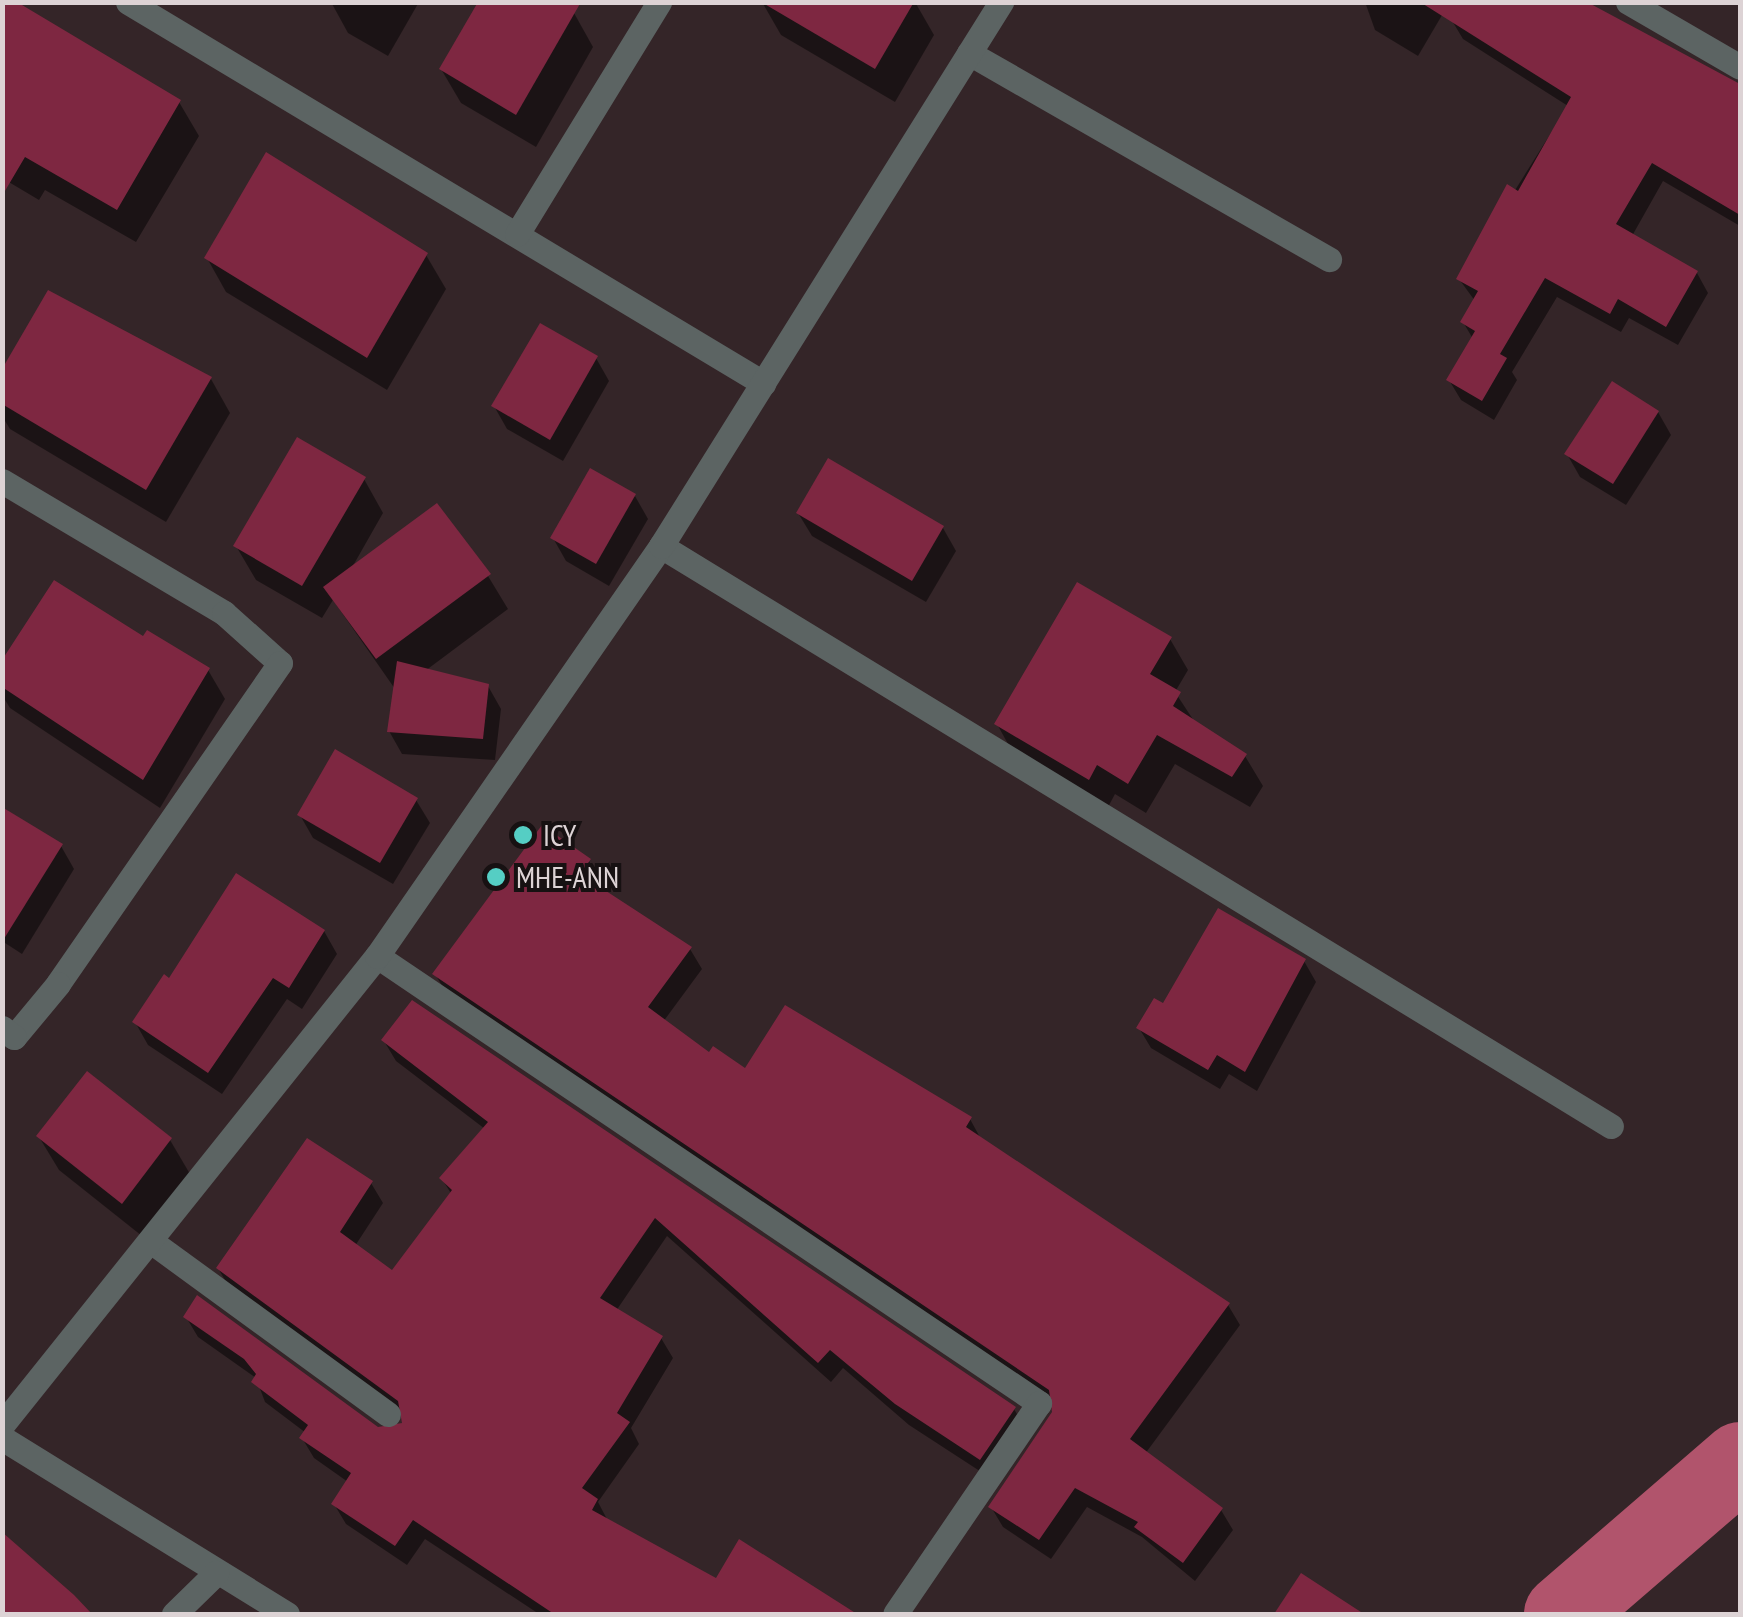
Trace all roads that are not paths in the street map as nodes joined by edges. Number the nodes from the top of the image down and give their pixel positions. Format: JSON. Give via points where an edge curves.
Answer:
{"nodes":[{"id":1,"x":128,"y":2,"type":"edge"},
{"id":2,"x":658,"y":2,"type":"edge"},
{"id":3,"x":1001,"y":2,"type":"edge"},
{"id":4,"x":1628,"y":2,"type":"edge"},
{"id":5,"x":969,"y":53,"type":"junction"},
{"id":6,"x":1740,"y":67,"type":"edge"},
{"id":7,"x":517,"y":234,"type":"junction"},
{"id":8,"x":1328,"y":258,"type":"dead end"},
{"id":9,"x":763,"y":382,"type":"junction"},
{"id":10,"x":2,"y":481,"type":"edge"},
{"id":11,"x":661,"y":546,"type":"junction"},
{"id":12,"x":377,"y":956,"type":"junction"},
{"id":13,"x":2,"y":1028,"type":"edge"},
{"id":14,"x":1610,"y":1126,"type":"dead end"},
{"id":15,"x":152,"y":1242,"type":"junction"},
{"id":16,"x":388,"y":1414,"type":"dead end"},
{"id":17,"x":2,"y":1425,"type":"edge"},
{"id":18,"x":2,"y":1438,"type":"edge"},
{"id":19,"x":216,"y":1572,"type":"junction"},
{"id":20,"x":174,"y":1614,"type":"edge"},
{"id":21,"x":287,"y":1614,"type":"edge"},
{"id":22,"x":895,"y":1614,"type":"edge"}],
"edges":[{"from":1,"to":7,"type":"street"},
{"from":2,"to":7,"type":"street"},
{"from":3,"to":5,"type":"street"},
{"from":4,"to":6,"type":"street"},
{"from":5,"to":8,"type":"street"},
{"from":5,"to":9,"type":"street"},
{"from":7,"to":9,"type":"street"},
{"from":9,"to":11,"type":"street"},
{"from":10,"to":13,"type":"street","via":[[224,613],[280,663],[58,984],[14,1036]]},
{"from":11,"to":12,"type":"street"},
{"from":11,"to":14,"type":"street"},
{"from":12,"to":15,"type":"street"},
{"from":12,"to":22,"type":"street","via":[[1039,1403]]},
{"from":15,"to":16,"type":"street"},
{"from":15,"to":17,"type":"street"},
{"from":18,"to":19,"type":"street"},
{"from":19,"to":20,"type":"street"},
{"from":19,"to":21,"type":"street"}]}
